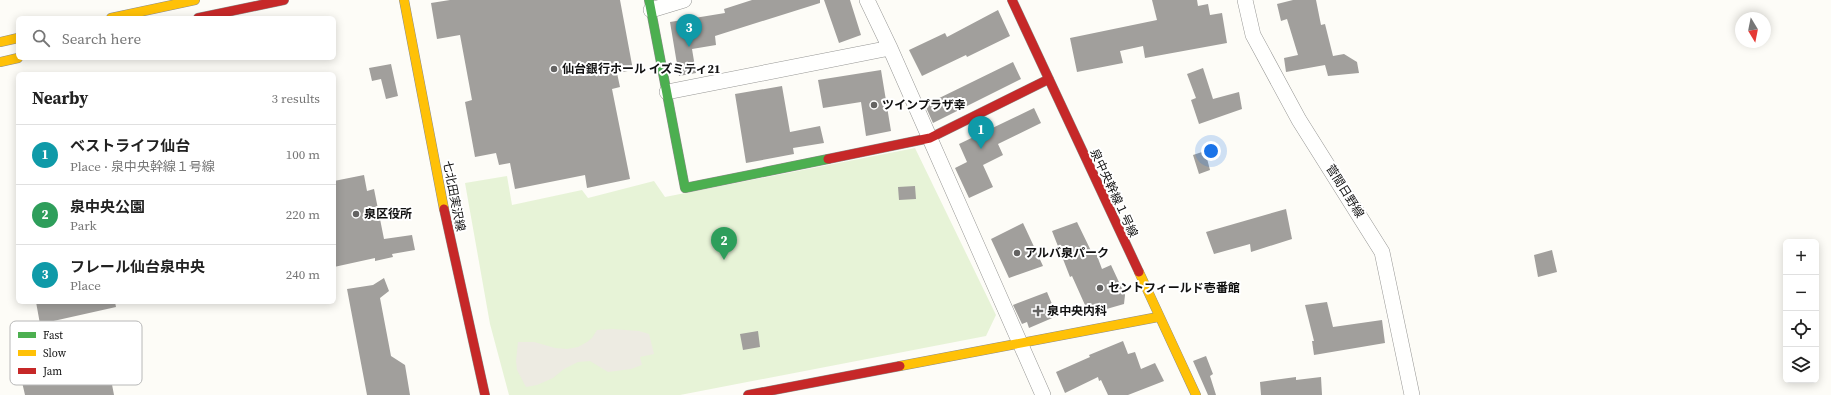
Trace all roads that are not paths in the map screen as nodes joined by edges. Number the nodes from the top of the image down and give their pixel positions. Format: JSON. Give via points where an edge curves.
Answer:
{"nodes":[{"id":1,"x":195,"y":0,"type":"edge"},
{"id":2,"x":284,"y":0,"type":"edge"},
{"id":3,"x":404,"y":0,"type":"edge"},
{"id":4,"x":684,"y":0,"type":"edge"},
{"id":5,"x":867,"y":0,"type":"edge"},
{"id":6,"x":1012,"y":0,"type":"edge"},
{"id":7,"x":1245,"y":0,"type":"edge"},
{"id":8,"x":650,"y":5,"type":"edge"},
{"id":9,"x":120,"y":16,"type":"edge"},
{"id":10,"x":208,"y":16,"type":"edge"},
{"id":11,"x":16,"y":38,"type":"edge"},
{"id":12,"x":0,"y":42,"type":"edge"},
{"id":13,"x":890,"y":48,"type":"junction"},
{"id":14,"x":16,"y":58,"type":"edge"},
{"id":15,"x":0,"y":62,"type":"edge"},
{"id":16,"x":1049,"y":79,"type":"junction"},
{"id":17,"x":667,"y":92,"type":"junction"},
{"id":18,"x":930,"y":138,"type":"junction"},
{"id":19,"x":1158,"y":317,"type":"junction"},
{"id":20,"x":1020,"y":343,"type":"junction"},
{"id":21,"x":485,"y":395,"type":"edge"},
{"id":22,"x":748,"y":395,"type":"edge"},
{"id":23,"x":1043,"y":395,"type":"edge"},
{"id":24,"x":1196,"y":395,"type":"edge"},
{"id":25,"x":1412,"y":395,"type":"edge"}],
"edges":[{"from":1,"to":9,"type":"street"},
{"from":2,"to":10,"type":"street"},
{"from":3,"to":21,"type":"street","name":"七北田実沢線","via":[[446,221]]},
{"from":4,"to":8,"type":"street"},
{"from":5,"to":13,"type":"street"},
{"from":6,"to":16,"type":"street","name":"泉中央幹線１号線"},
{"from":7,"to":25,"type":"street","name":"菅間日野線","via":[[1253,35],[1299,120],[1382,252]]},
{"from":8,"to":17,"type":"street"},
{"from":11,"to":12,"type":"street"},
{"from":13,"to":17,"type":"street"},
{"from":13,"to":18,"type":"street"},
{"from":14,"to":15,"type":"street"},
{"from":16,"to":18,"type":"street"},
{"from":16,"to":19,"type":"street","name":"泉中央幹線１号線"},
{"from":17,"to":18,"type":"street","via":[[685,188]]},
{"from":18,"to":20,"type":"street"},
{"from":19,"to":20,"type":"street"},
{"from":19,"to":24,"type":"street","name":"泉中央幹線１号線"},
{"from":20,"to":22,"type":"street"},
{"from":20,"to":23,"type":"street"}]}
